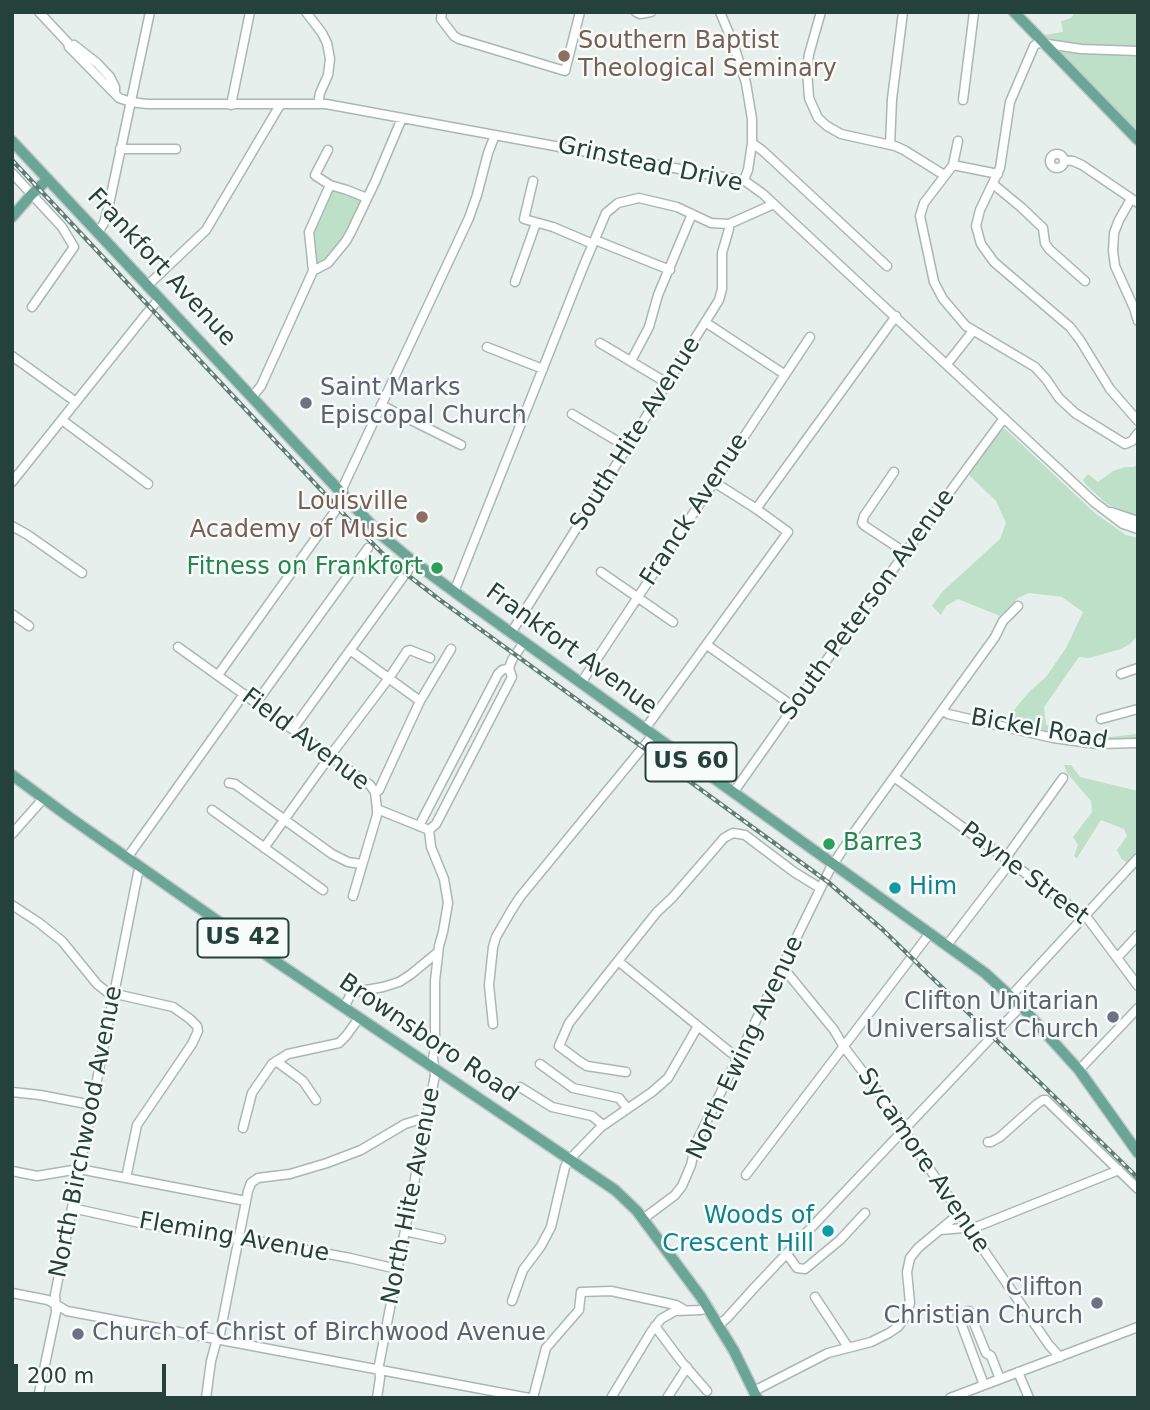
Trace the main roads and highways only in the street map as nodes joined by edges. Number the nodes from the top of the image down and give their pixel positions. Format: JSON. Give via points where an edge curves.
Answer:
{"nodes":[{"id":1,"x":1014,"y":12,"type":"edge"},
{"id":2,"x":1138,"y":140,"type":"edge"},
{"id":3,"x":12,"y":141,"type":"edge"},
{"id":4,"x":48,"y":179,"type":"junction"},
{"id":5,"x":12,"y":218,"type":"edge"},
{"id":6,"x":12,"y":775,"type":"edge"},
{"id":7,"x":1137,"y":1151,"type":"edge"},
{"id":8,"x":756,"y":1394,"type":"edge"}],
"edges":[{"from":1,"to":2,"type":"main road"},
{"from":3,"to":4,"type":"main road","name":"Frankfort Avenue","number":"US 60"},
{"from":4,"to":5,"type":"main road"},
{"from":4,"to":7,"type":"main road","name":"Frankfort Avenue","number":"US 60","via":[[380,534],[985,973],[1079,1070]]},
{"from":6,"to":8,"type":"main road","name":"Brownsboro Road","number":"US 42","via":[[615,1190],[643,1219],[708,1307]]}]}
